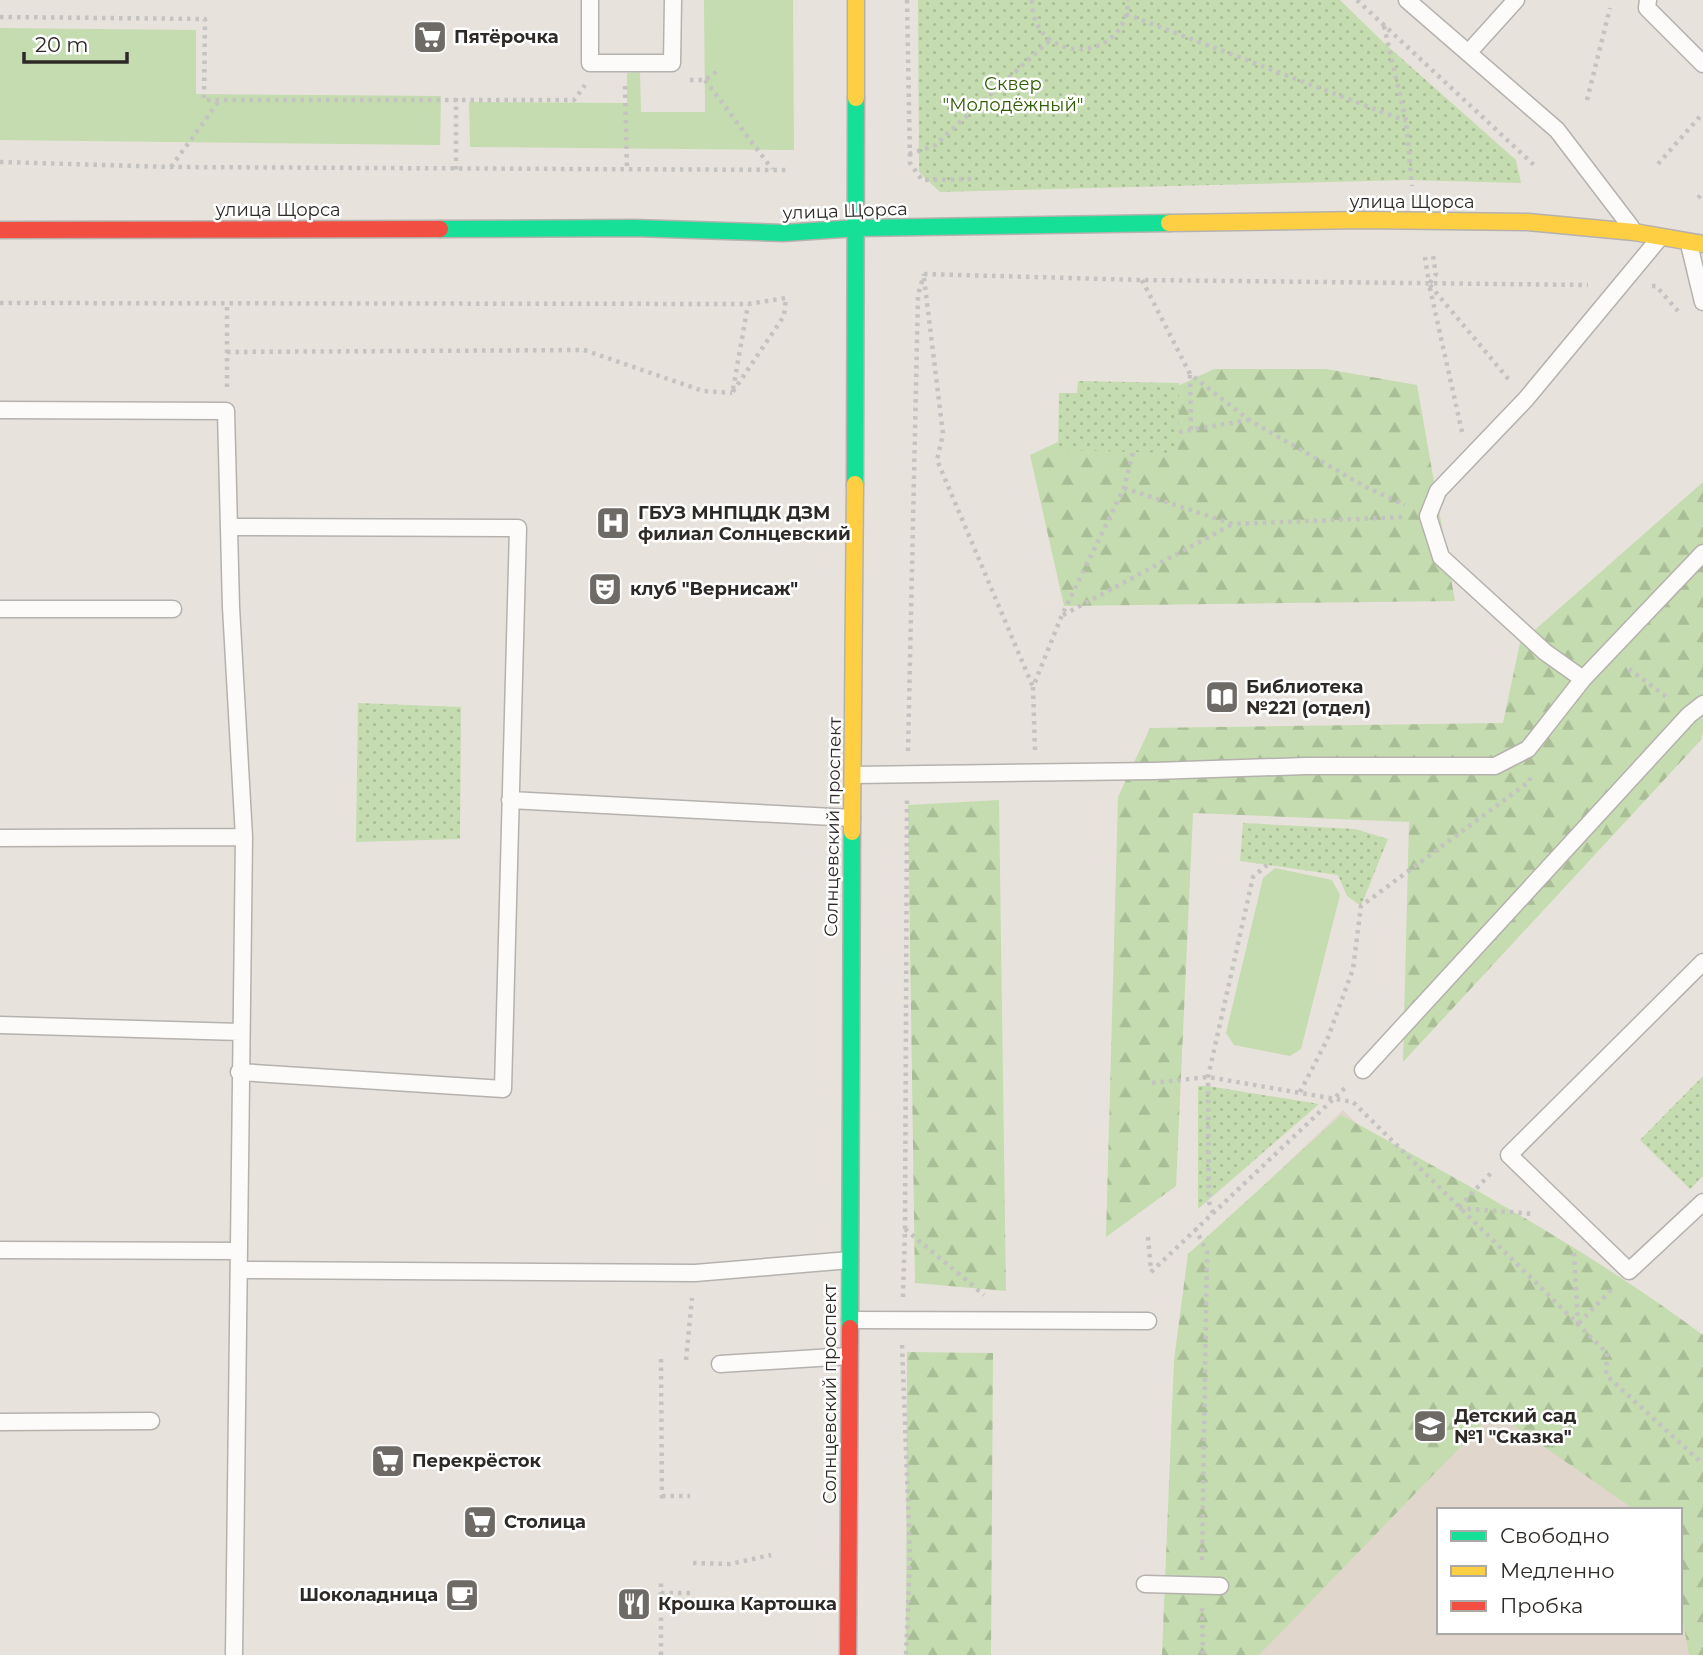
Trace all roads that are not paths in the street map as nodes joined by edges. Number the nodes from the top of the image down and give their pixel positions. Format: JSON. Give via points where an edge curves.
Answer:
{"nodes":[{"id":1,"x":590,"y":0,"type":"edge"},
{"id":2,"x":673,"y":0,"type":"edge"},
{"id":3,"x":856,"y":0,"type":"edge"},
{"id":4,"x":1406,"y":0,"type":"edge"},
{"id":5,"x":1516,"y":0,"type":"edge"},
{"id":6,"x":1648,"y":0,"type":"edge"},
{"id":7,"x":1468,"y":52,"type":"junction"},
{"id":8,"x":1703,"y":64,"type":"edge"},
{"id":9,"x":857,"y":228,"type":"junction"},
{"id":10,"x":0,"y":230,"type":"edge"},
{"id":11,"x":1634,"y":232,"type":"junction"},
{"id":12,"x":1661,"y":236,"type":"junction"},
{"id":13,"x":1696,"y":244,"type":"edge"},
{"id":14,"x":1703,"y":303,"type":"edge"},
{"id":15,"x":0,"y":410,"type":"edge"},
{"id":16,"x":229,"y":527,"type":"junction"},
{"id":17,"x":1703,"y":553,"type":"edge"},
{"id":18,"x":0,"y":609,"type":"edge"},
{"id":19,"x":173,"y":609,"type":"dead end"},
{"id":20,"x":1583,"y":680,"type":"junction"},
{"id":21,"x":1703,"y":704,"type":"edge"},
{"id":22,"x":853,"y":775,"type":"junction"},
{"id":23,"x":510,"y":800,"type":"junction"},
{"id":24,"x":852,"y":818,"type":"junction"},
{"id":25,"x":243,"y":837,"type":"junction"},
{"id":26,"x":0,"y":838,"type":"edge"},
{"id":27,"x":1703,"y":962,"type":"edge"},
{"id":28,"x":0,"y":1025,"type":"edge"},
{"id":29,"x":240,"y":1032,"type":"junction"},
{"id":30,"x":1363,"y":1070,"type":"dead end"},
{"id":31,"x":239,"y":1072,"type":"junction"},
{"id":32,"x":1703,"y":1202,"type":"edge"},
{"id":33,"x":0,"y":1250,"type":"edge"},
{"id":34,"x":239,"y":1251,"type":"junction"},
{"id":35,"x":850,"y":1260,"type":"junction"},
{"id":36,"x":239,"y":1270,"type":"junction"},
{"id":37,"x":850,"y":1320,"type":"junction"},
{"id":38,"x":1148,"y":1321,"type":"dead end"},
{"id":39,"x":849,"y":1356,"type":"junction"},
{"id":40,"x":720,"y":1364,"type":"dead end"},
{"id":41,"x":151,"y":1421,"type":"dead end"},
{"id":42,"x":0,"y":1422,"type":"edge"},
{"id":43,"x":1144,"y":1584,"type":"dead end"},
{"id":44,"x":1220,"y":1586,"type":"dead end"},
{"id":45,"x":234,"y":1655,"type":"edge"},
{"id":46,"x":848,"y":1655,"type":"edge"}],
"edges":[{"from":1,"to":2,"type":"lane","via":[[590,63],[672,63]]},
{"from":3,"to":9,"type":"street","name":"Солнцевский проспект"},
{"from":4,"to":7,"type":"lane"},
{"from":5,"to":7,"type":"lane"},
{"from":6,"to":8,"type":"lane","via":[[1647,8]]},
{"from":7,"to":11,"type":"lane","via":[[1557,130]]},
{"from":9,"to":10,"type":"street","name":"улица Щорса","via":[[783,233],[634,228]]},
{"from":9,"to":11,"type":"street","name":"улица Щорса","via":[[1418,220],[1528,222]]},
{"from":9,"to":22,"type":"street","name":"Солнцевский проспект"},
{"from":11,"to":12,"type":"street","name":"улица Щорса"},
{"from":12,"to":13,"type":"street","name":"улица Щорса"},
{"from":12,"to":20,"type":"lane","via":[[1526,399],[1438,491],[1428,516],[1441,557]]},
{"from":13,"to":14,"type":"lane"},
{"from":15,"to":16,"type":"lane","via":[[226,411]]},
{"from":16,"to":23,"type":"lane","via":[[517,528]]},
{"from":16,"to":25,"type":"lane"},
{"from":17,"to":20,"type":"lane"},
{"from":18,"to":19,"type":"lane"},
{"from":20,"to":22,"type":"lane","via":[[1528,749],[1495,766]]},
{"from":21,"to":30,"type":"lane"},
{"from":22,"to":24,"type":"street","name":"Солнцевский проспект"},
{"from":23,"to":24,"type":"lane"},
{"from":23,"to":31,"type":"lane","via":[[503,1089]]},
{"from":24,"to":35,"type":"street","name":"Солнцевский проспект"},
{"from":25,"to":26,"type":"lane"},
{"from":25,"to":29,"type":"lane"},
{"from":27,"to":32,"type":"lane","via":[[1509,1155],[1629,1271]]},
{"from":28,"to":29,"type":"lane"},
{"from":29,"to":31,"type":"lane"},
{"from":31,"to":34,"type":"lane"},
{"from":33,"to":34,"type":"lane"},
{"from":34,"to":36,"type":"lane"},
{"from":35,"to":36,"type":"lane","via":[[695,1273]]},
{"from":35,"to":37,"type":"street","name":"Солнцевский проспект"},
{"from":36,"to":45,"type":"lane"},
{"from":37,"to":38,"type":"lane"},
{"from":37,"to":39,"type":"street","name":"Солнцевский проспект"},
{"from":39,"to":40,"type":"lane"},
{"from":39,"to":46,"type":"street","name":"Солнцевский проспект"},
{"from":41,"to":42,"type":"lane"},
{"from":43,"to":44,"type":"lane"}]}
